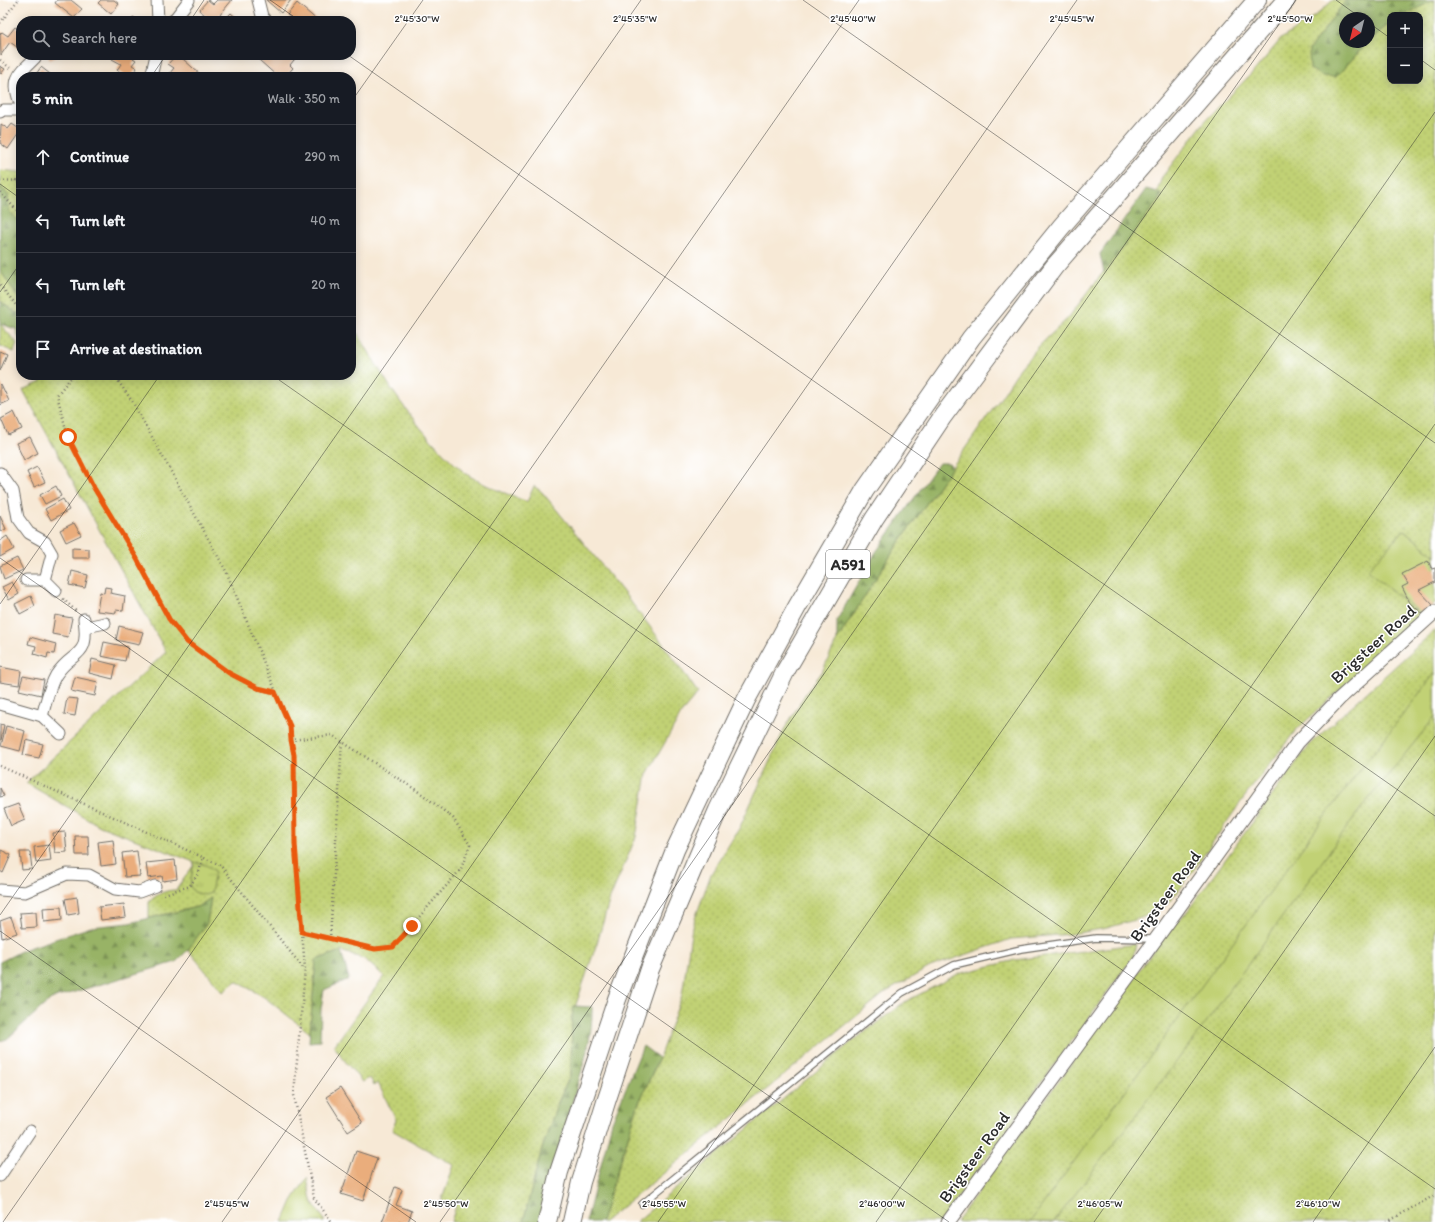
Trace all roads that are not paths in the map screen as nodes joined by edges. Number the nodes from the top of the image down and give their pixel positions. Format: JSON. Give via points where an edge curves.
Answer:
{"nodes":[{"id":1,"x":157,"y":0,"type":"edge"},
{"id":2,"x":189,"y":0,"type":"edge"},
{"id":3,"x":258,"y":0,"type":"edge"},
{"id":4,"x":1257,"y":0,"type":"edge"},
{"id":5,"x":1286,"y":0,"type":"edge"},
{"id":6,"x":158,"y":16,"type":"edge"},
{"id":7,"x":177,"y":16,"type":"edge"},
{"id":8,"x":262,"y":16,"type":"edge"},
{"id":9,"x":34,"y":60,"type":"edge"},
{"id":10,"x":156,"y":60,"type":"edge"},
{"id":11,"x":20,"y":72,"type":"edge"},
{"id":12,"x":154,"y":72,"type":"edge"},
{"id":13,"x":16,"y":110,"type":"edge"},
{"id":14,"x":0,"y":112,"type":"edge"},
{"id":15,"x":0,"y":473,"type":"edge"},
{"id":16,"x":26,"y":580,"type":"dead end"},
{"id":17,"x":45,"y":580,"type":"junction"},
{"id":18,"x":56,"y":591,"type":"road end"},
{"id":19,"x":1435,"y":612,"type":"edge"},
{"id":20,"x":106,"y":622,"type":"dead end"},
{"id":21,"x":0,"y":704,"type":"edge"},
{"id":22,"x":42,"y":716,"type":"junction"},
{"id":23,"x":61,"y":734,"type":"dead end"},
{"id":24,"x":155,"y":886,"type":"road end"},
{"id":25,"x":0,"y":890,"type":"edge"},
{"id":26,"x":1156,"y":939,"type":"junction"},
{"id":27,"x":30,"y":1131,"type":"dead end"},
{"id":28,"x":0,"y":1176,"type":"edge"},
{"id":29,"x":642,"y":1204,"type":"dead end"},
{"id":30,"x":547,"y":1222,"type":"edge"},
{"id":31,"x":572,"y":1222,"type":"edge"},
{"id":32,"x":948,"y":1222,"type":"edge"}],
"edges":[{"from":1,"to":6,"type":"street"},
{"from":2,"to":7,"type":"street"},
{"from":3,"to":8,"type":"street"},
{"from":4,"to":30,"type":"highway","number":"A591","via":[[1061,227],[972,338],[865,490],[809,586],[746,700],[675,850],[617,999],[559,1172]]},
{"from":5,"to":31,"type":"highway","number":"A591","via":[[1054,267],[943,416],[870,526],[786,670],[718,810],[650,969],[581,1182]]},
{"from":9,"to":11,"type":"street"},
{"from":10,"to":12,"type":"street"},
{"from":13,"to":14,"type":"street"},
{"from":15,"to":17,"type":"street","via":[[13,491],[18,518],[29,533],[45,542],[52,554]]},
{"from":16,"to":17,"type":"street"},
{"from":17,"to":18,"type":"street"},
{"from":19,"to":26,"type":"street","name":"Brigsteer Road","via":[[1339,699],[1298,742]]},
{"from":20,"to":22,"type":"street","via":[[85,623],[87,634],[83,649],[62,667],[55,677]]},
{"from":21,"to":22,"type":"street"},
{"from":22,"to":23,"type":"street"},
{"from":24,"to":25,"type":"street","via":[[139,892],[115,889],[89,875],[67,874],[25,892]]},
{"from":26,"to":29,"type":"lane","via":[[1096,938],[1021,949],[954,965],[902,992]]},
{"from":26,"to":32,"type":"street","name":"Brigsteer Road"},
{"from":27,"to":28,"type":"street"}]}
